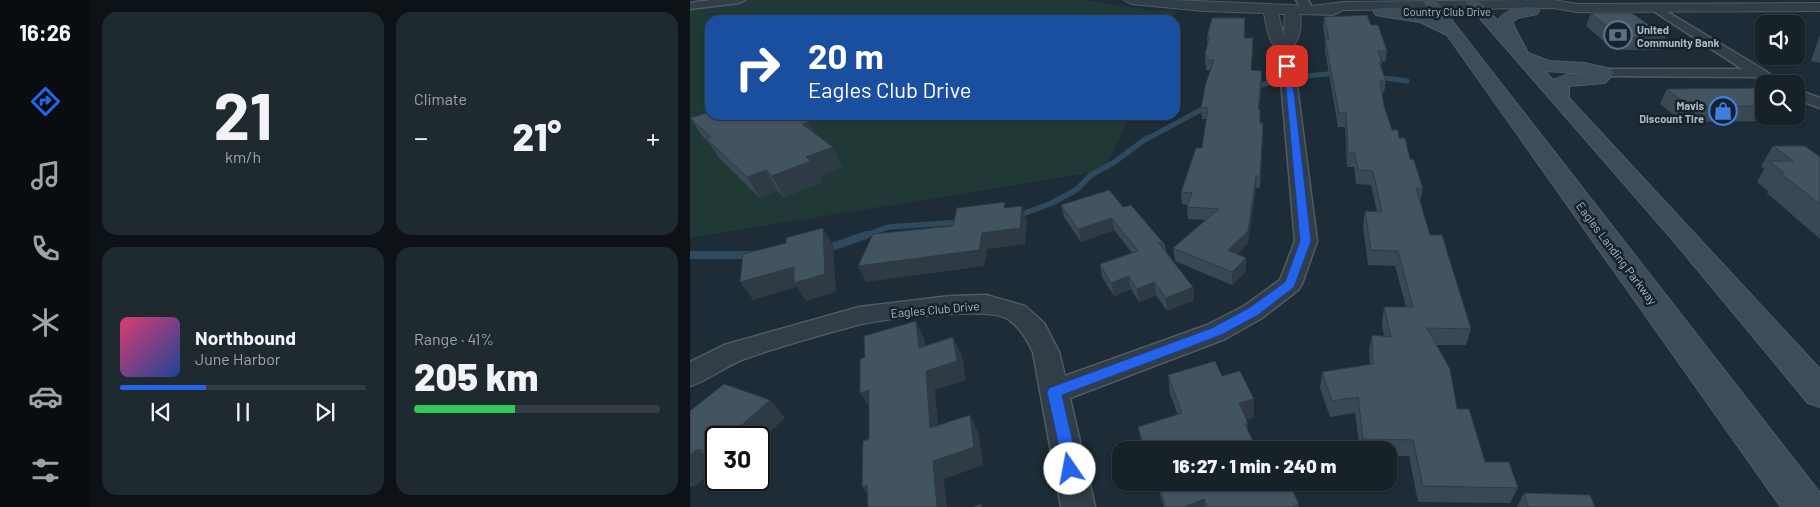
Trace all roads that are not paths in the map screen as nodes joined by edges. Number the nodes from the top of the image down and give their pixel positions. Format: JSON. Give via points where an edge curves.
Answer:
{"nodes":[{"id":1,"x":739,"y":0,"type":"edge"},
{"id":2,"x":1131,"y":0,"type":"edge"},
{"id":3,"x":1408,"y":0,"type":"edge"},
{"id":4,"x":1494,"y":0,"type":"edge"},
{"id":5,"x":690,"y":6,"type":"edge"},
{"id":6,"x":1304,"y":7,"type":"edge"},
{"id":7,"x":1820,"y":7,"type":"edge"},
{"id":8,"x":1455,"y":8,"type":"edge"},
{"id":9,"x":1527,"y":8,"type":"junction"},
{"id":10,"x":1656,"y":8,"type":"junction"},
{"id":11,"x":1270,"y":9,"type":"junction"},
{"id":12,"x":1379,"y":9,"type":"junction"},
{"id":13,"x":1285,"y":47,"type":"junction"},
{"id":14,"x":1522,"y":56,"type":"junction"},
{"id":15,"x":1605,"y":73,"type":"junction"},
{"id":16,"x":1759,"y":73,"type":"junction"},
{"id":17,"x":1762,"y":75,"type":"edge"},
{"id":18,"x":1525,"y":87,"type":"dead end"},
{"id":19,"x":1805,"y":97,"type":"edge"},
{"id":20,"x":1560,"y":99,"type":"junction"},
{"id":21,"x":1538,"y":102,"type":"dead end"},
{"id":22,"x":1820,"y":103,"type":"edge"},
{"id":23,"x":1638,"y":185,"type":"junction"},
{"id":24,"x":690,"y":374,"type":"edge"},
{"id":25,"x":1817,"y":386,"type":"edge"},
{"id":26,"x":1054,"y":392,"type":"junction"},
{"id":27,"x":1078,"y":507,"type":"edge"},
{"id":28,"x":1804,"y":507,"type":"edge"}],
"edges":[{"from":1,"to":5,"type":"street"},
{"from":2,"to":11,"type":"street","name":"Country Club Drive"},
{"from":3,"to":12,"type":"main road"},
{"from":4,"to":9,"type":"main road"},
{"from":6,"to":11,"type":"street","name":"Country Club Drive"},
{"from":6,"to":12,"type":"street","name":"Country Club Drive"},
{"from":6,"to":13,"type":"street","via":[[1294,26],[1292,39]]},
{"from":7,"to":10,"type":"street","name":"Country Club Drive"},
{"from":8,"to":9,"type":"street","name":"Country Club Drive"},
{"from":8,"to":12,"type":"street","name":"Country Club Drive"},
{"from":8,"to":12,"type":"main road","via":[[1433,20]]},
{"from":8,"to":14,"type":"main road"},
{"from":8,"to":18,"type":"main road"},
{"from":8,"to":28,"type":"main road","name":"Eagles Landing Parkway"},
{"from":9,"to":10,"type":"street","name":"Country Club Drive","via":[[1559,11]]},
{"from":9,"to":14,"type":"main road","via":[[1505,22]]},
{"from":10,"to":16,"type":"street"},
{"from":11,"to":13,"type":"street","via":[[1277,40]]},
{"from":13,"to":26,"type":"street","via":[[1306,241],[1290,284],[1253,312],[1216,332]]},
{"from":14,"to":15,"type":"main road","via":[[1547,66],[1586,68]]},
{"from":14,"to":20,"type":"main road"},
{"from":15,"to":16,"type":"street"},
{"from":15,"to":20,"type":"main road","via":[[1598,79],[1569,79],[1560,83]]},
{"from":16,"to":17,"type":"street"},
{"from":19,"to":22,"type":"street"},
{"from":20,"to":23,"type":"main road"},
{"from":21,"to":23,"type":"main road","via":[[1574,136]]},
{"from":23,"to":25,"type":"main road"},
{"from":24,"to":26,"type":"street","name":"Eagles Club Drive","via":[[734,352],[860,316],[986,304],[1016,312],[1035,330],[1046,352]]},
{"from":26,"to":27,"type":"street","name":"Eagles Club Drive"}]}
